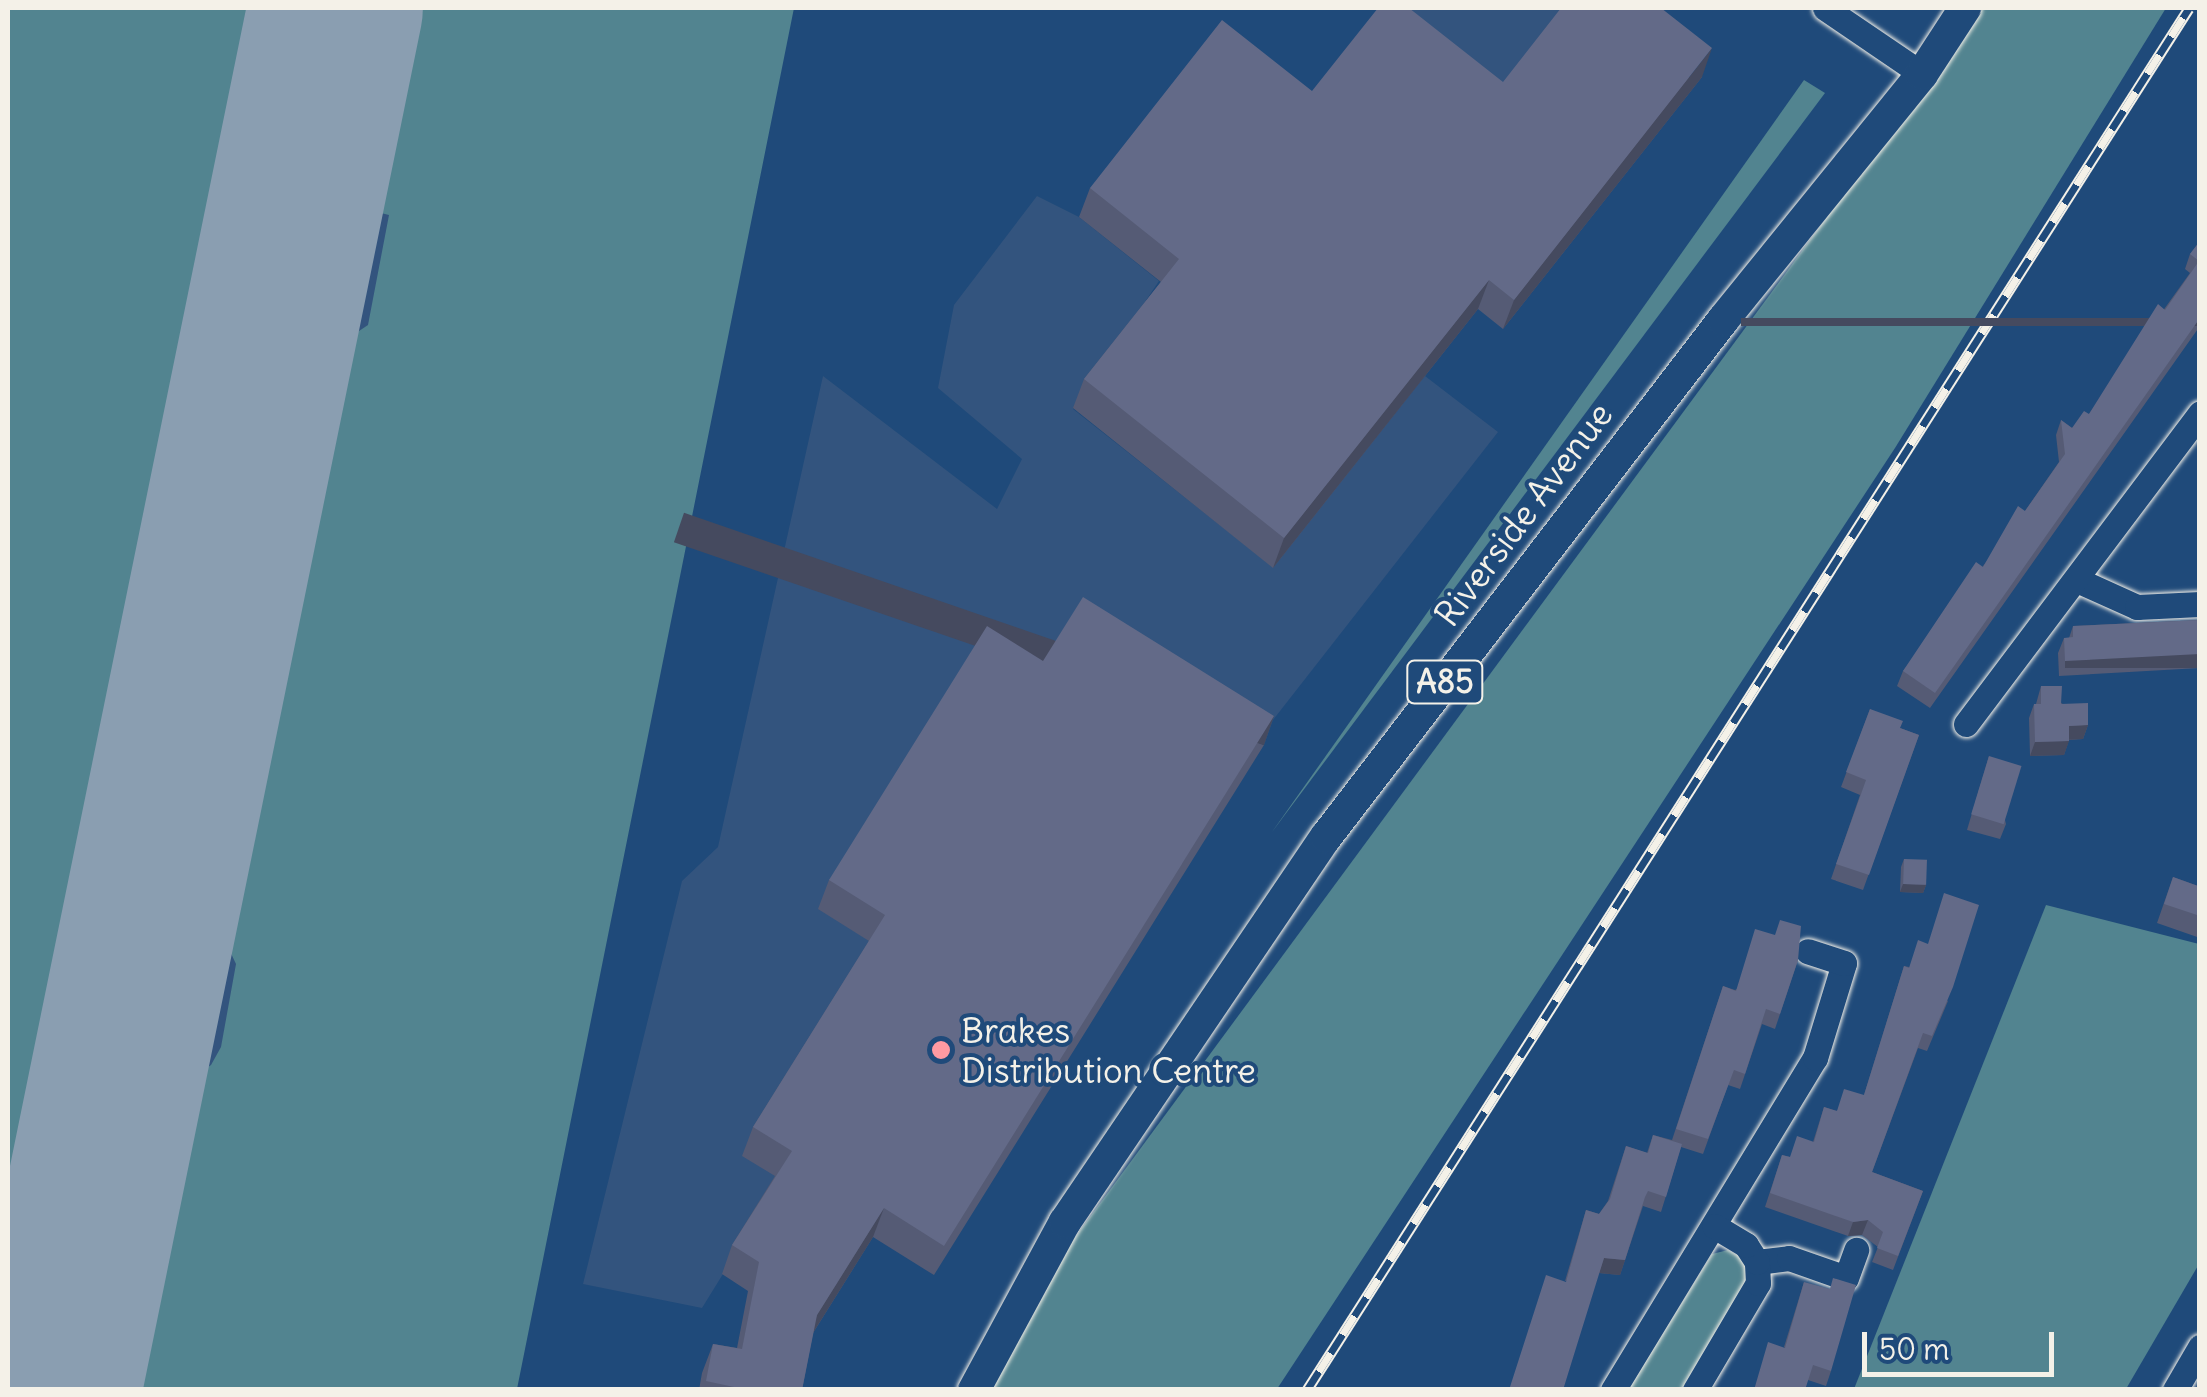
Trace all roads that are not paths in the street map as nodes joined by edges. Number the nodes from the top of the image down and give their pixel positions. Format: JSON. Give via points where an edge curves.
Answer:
{"nodes":[{"id":1,"x":1826,"y":8,"type":"edge"},
{"id":2,"x":1965,"y":8,"type":"edge"},
{"id":3,"x":1922,"y":74,"type":"junction"},
{"id":4,"x":2200,"y":413,"type":"edge"},
{"id":5,"x":2077,"y":580,"type":"junction"},
{"id":6,"x":2200,"y":604,"type":"edge"},
{"id":7,"x":1966,"y":724,"type":"dead end"},
{"id":8,"x":1808,"y":951,"type":"dead end"},
{"id":9,"x":1714,"y":1226,"type":"junction"},
{"id":10,"x":1856,"y":1250,"type":"dead end"},
{"id":11,"x":1756,"y":1262,"type":"junction"},
{"id":12,"x":2200,"y":1348,"type":"edge"},
{"id":13,"x":2183,"y":1386,"type":"edge"},
{"id":14,"x":974,"y":1390,"type":"edge"},
{"id":15,"x":1613,"y":1390,"type":"edge"},
{"id":16,"x":1695,"y":1390,"type":"edge"}],
"edges":[{"from":1,"to":3,"type":"street"},
{"from":2,"to":3,"type":"main road","name":"Riverside Avenue","number":"A85"},
{"from":3,"to":14,"type":"main road","name":"Riverside Avenue","number":"A85","via":[[1723,320],[1326,838],[1066,1222]]},
{"from":4,"to":5,"type":"street"},
{"from":5,"to":6,"type":"street","via":[[2138,607]]},
{"from":5,"to":7,"type":"street"},
{"from":8,"to":9,"type":"street","via":[[1844,963],[1814,1058]]},
{"from":9,"to":11,"type":"street","via":[[1746,1246]]},
{"from":9,"to":15,"type":"street"},
{"from":10,"to":11,"type":"street","via":[[1846,1278],[1789,1258]]},
{"from":11,"to":16,"type":"street","via":[[1758,1282]]},
{"from":12,"to":13,"type":"street"}]}
